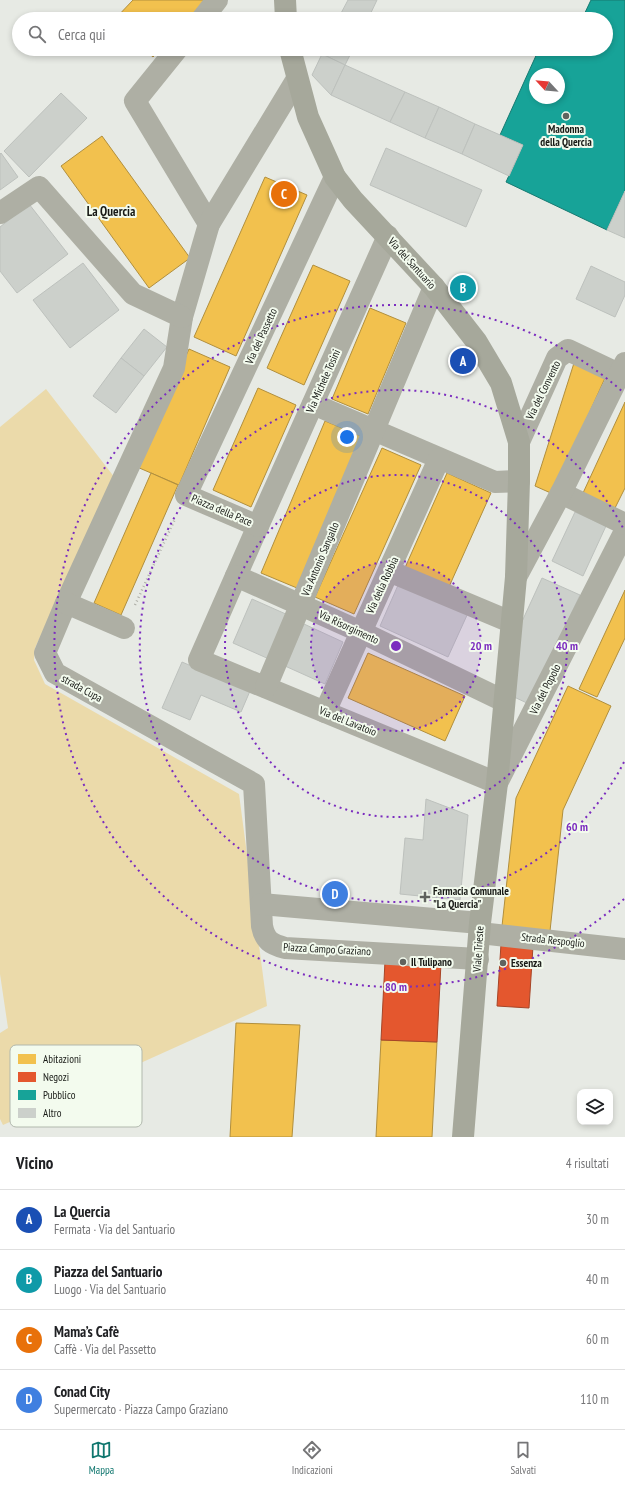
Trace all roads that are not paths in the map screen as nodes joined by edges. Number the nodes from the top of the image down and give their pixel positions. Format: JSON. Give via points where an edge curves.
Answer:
{"nodes":[{"id":1,"x":217,"y":0,"type":"edge"},
{"id":2,"x":285,"y":0,"type":"edge"},
{"id":3,"x":208,"y":12,"type":"edge"},
{"id":4,"x":286,"y":12,"type":"edge"},
{"id":5,"x":172,"y":56,"type":"edge"},
{"id":6,"x":292,"y":56,"type":"edge"},
{"id":7,"x":297,"y":80,"type":"junction"},
{"id":8,"x":335,"y":177,"type":"junction"},
{"id":9,"x":0,"y":213,"type":"edge"},
{"id":10,"x":209,"y":224,"type":"junction"},
{"id":11,"x":388,"y":236,"type":"junction"},
{"id":12,"x":434,"y":287,"type":"junction"},
{"id":13,"x":182,"y":317,"type":"junction"},
{"id":14,"x":623,"y":372,"type":"edge"},
{"id":15,"x":313,"y":404,"type":"junction"},
{"id":16,"x":374,"y":430,"type":"junction"},
{"id":17,"x":519,"y":442,"type":"junction"},
{"id":18,"x":439,"y":459,"type":"junction"},
{"id":19,"x":519,"y":481,"type":"junction"},
{"id":20,"x":561,"y":493,"type":"junction"},
{"id":21,"x":186,"y":495,"type":"joint"},
{"id":22,"x":625,"y":524,"type":"edge"},
{"id":23,"x":258,"y":526,"type":"junction"},
{"id":24,"x":625,"y":531,"type":"edge"},
{"id":25,"x":389,"y":571,"type":"junction"},
{"id":26,"x":236,"y":576,"type":"junction"},
{"id":27,"x":516,"y":577,"type":"junction"},
{"id":28,"x":66,"y":603,"type":"junction"},
{"id":29,"x":301,"y":605,"type":"junction"},
{"id":30,"x":511,"y":622,"type":"junction"},
{"id":31,"x":124,"y":628,"type":"road end"},
{"id":32,"x":361,"y":632,"type":"junction"},
{"id":33,"x":199,"y":660,"type":"joint"},
{"id":34,"x":266,"y":687,"type":"junction"},
{"id":35,"x":503,"y":707,"type":"junction"},
{"id":36,"x":325,"y":712,"type":"junction"},
{"id":37,"x":497,"y":783,"type":"junction"},
{"id":38,"x":261,"y":904,"type":"junction"},
{"id":39,"x":480,"y":928,"type":"junction"},
{"id":40,"x":625,"y":949,"type":"edge"},
{"id":41,"x":478,"y":959,"type":"junction"},
{"id":42,"x":463,"y":1137,"type":"edge"}],
"edges":[{"from":1,"to":3,"type":"street"},
{"from":2,"to":4,"type":"main road"},
{"from":5,"to":10,"type":"street","via":[[136,101]]},
{"from":6,"to":7,"type":"main road","name":"Via del Santuario"},
{"from":7,"to":8,"type":"main road","name":"Via del Santuario","via":[[308,117]]},
{"from":7,"to":10,"type":"street","name":"strada Cupa"},
{"from":8,"to":11,"type":"main road","name":"Via del Santuario"},
{"from":8,"to":21,"type":"street","name":"Via del Passetto"},
{"from":9,"to":13,"type":"street","via":[[39,188],[133,294]]},
{"from":10,"to":13,"type":"street","name":"strada Cupa"},
{"from":11,"to":12,"type":"main road","name":"Via del Santuario"},
{"from":11,"to":15,"type":"street","name":"Via Michele Tosini"},
{"from":12,"to":16,"type":"street","name":"Via Antonio Sangallo"},
{"from":12,"to":17,"type":"main road","name":"Via del Santuario","via":[[476,341],[501,383]]},
{"from":13,"to":28,"type":"street","name":"strada Cupa","via":[[174,368]]},
{"from":14,"to":17,"type":"street","name":"Via del Convento","via":[[568,350],[557,358]]},
{"from":14,"to":20,"type":"street","name":"Via del Santuario"},
{"from":15,"to":16,"type":"street"},
{"from":15,"to":23,"type":"street","name":"Via Michele Tosini"},
{"from":16,"to":18,"type":"street"},
{"from":16,"to":29,"type":"street","name":"Via Antonio Sangallo"},
{"from":17,"to":19,"type":"main road","name":"Via del Santuario"},
{"from":18,"to":19,"type":"street","via":[[494,482]]},
{"from":18,"to":25,"type":"street","name":"Via della Robbia"},
{"from":19,"to":27,"type":"main road","name":"Via del Santuario"},
{"from":20,"to":22,"type":"street"},
{"from":20,"to":27,"type":"street","name":"Via del Santuario"},
{"from":21,"to":23,"type":"street","name":"Piazza della Pace"},
{"from":23,"to":26,"type":"street","name":"Piazza della Pace"},
{"from":24,"to":37,"type":"street","name":"Via del Popolo"},
{"from":25,"to":30,"type":"street"},
{"from":25,"to":32,"type":"street","name":"Via della Robbia"},
{"from":26,"to":29,"type":"street","name":"Via Risorgimento"},
{"from":26,"to":33,"type":"street","name":"Piazza della Pace"},
{"from":27,"to":30,"type":"main road","name":"Via del Santuario"},
{"from":28,"to":31,"type":"street"},
{"from":28,"to":38,"type":"street","name":"strada Cupa","via":[[45,653],[55,673],[254,784]]},
{"from":29,"to":32,"type":"street","name":"Via Risorgimento"},
{"from":29,"to":34,"type":"street","name":"Via Antonio Sangallo"},
{"from":30,"to":35,"type":"main road","name":"Via del Santuario"},
{"from":32,"to":35,"type":"street","name":"Via Risorgimento"},
{"from":32,"to":36,"type":"street","name":"Via della Robbia"},
{"from":33,"to":34,"type":"street","name":"Via del Lavatoio"},
{"from":34,"to":36,"type":"street","name":"Via del Lavatoio"},
{"from":35,"to":37,"type":"main road","name":"Viale Trieste"},
{"from":36,"to":37,"type":"street","name":"Via del Lavatoio"},
{"from":37,"to":39,"type":"main road","name":"Viale Trieste"},
{"from":38,"to":39,"type":"street"},
{"from":38,"to":41,"type":"street","name":"Piazza Campo Graziano","via":[[264,936],[274,945],[285,948]]},
{"from":39,"to":40,"type":"street","name":"Strada Respoglio"},
{"from":39,"to":41,"type":"main road","name":"Viale Trieste"},
{"from":41,"to":42,"type":"main road","name":"Viale Trieste"}]}
